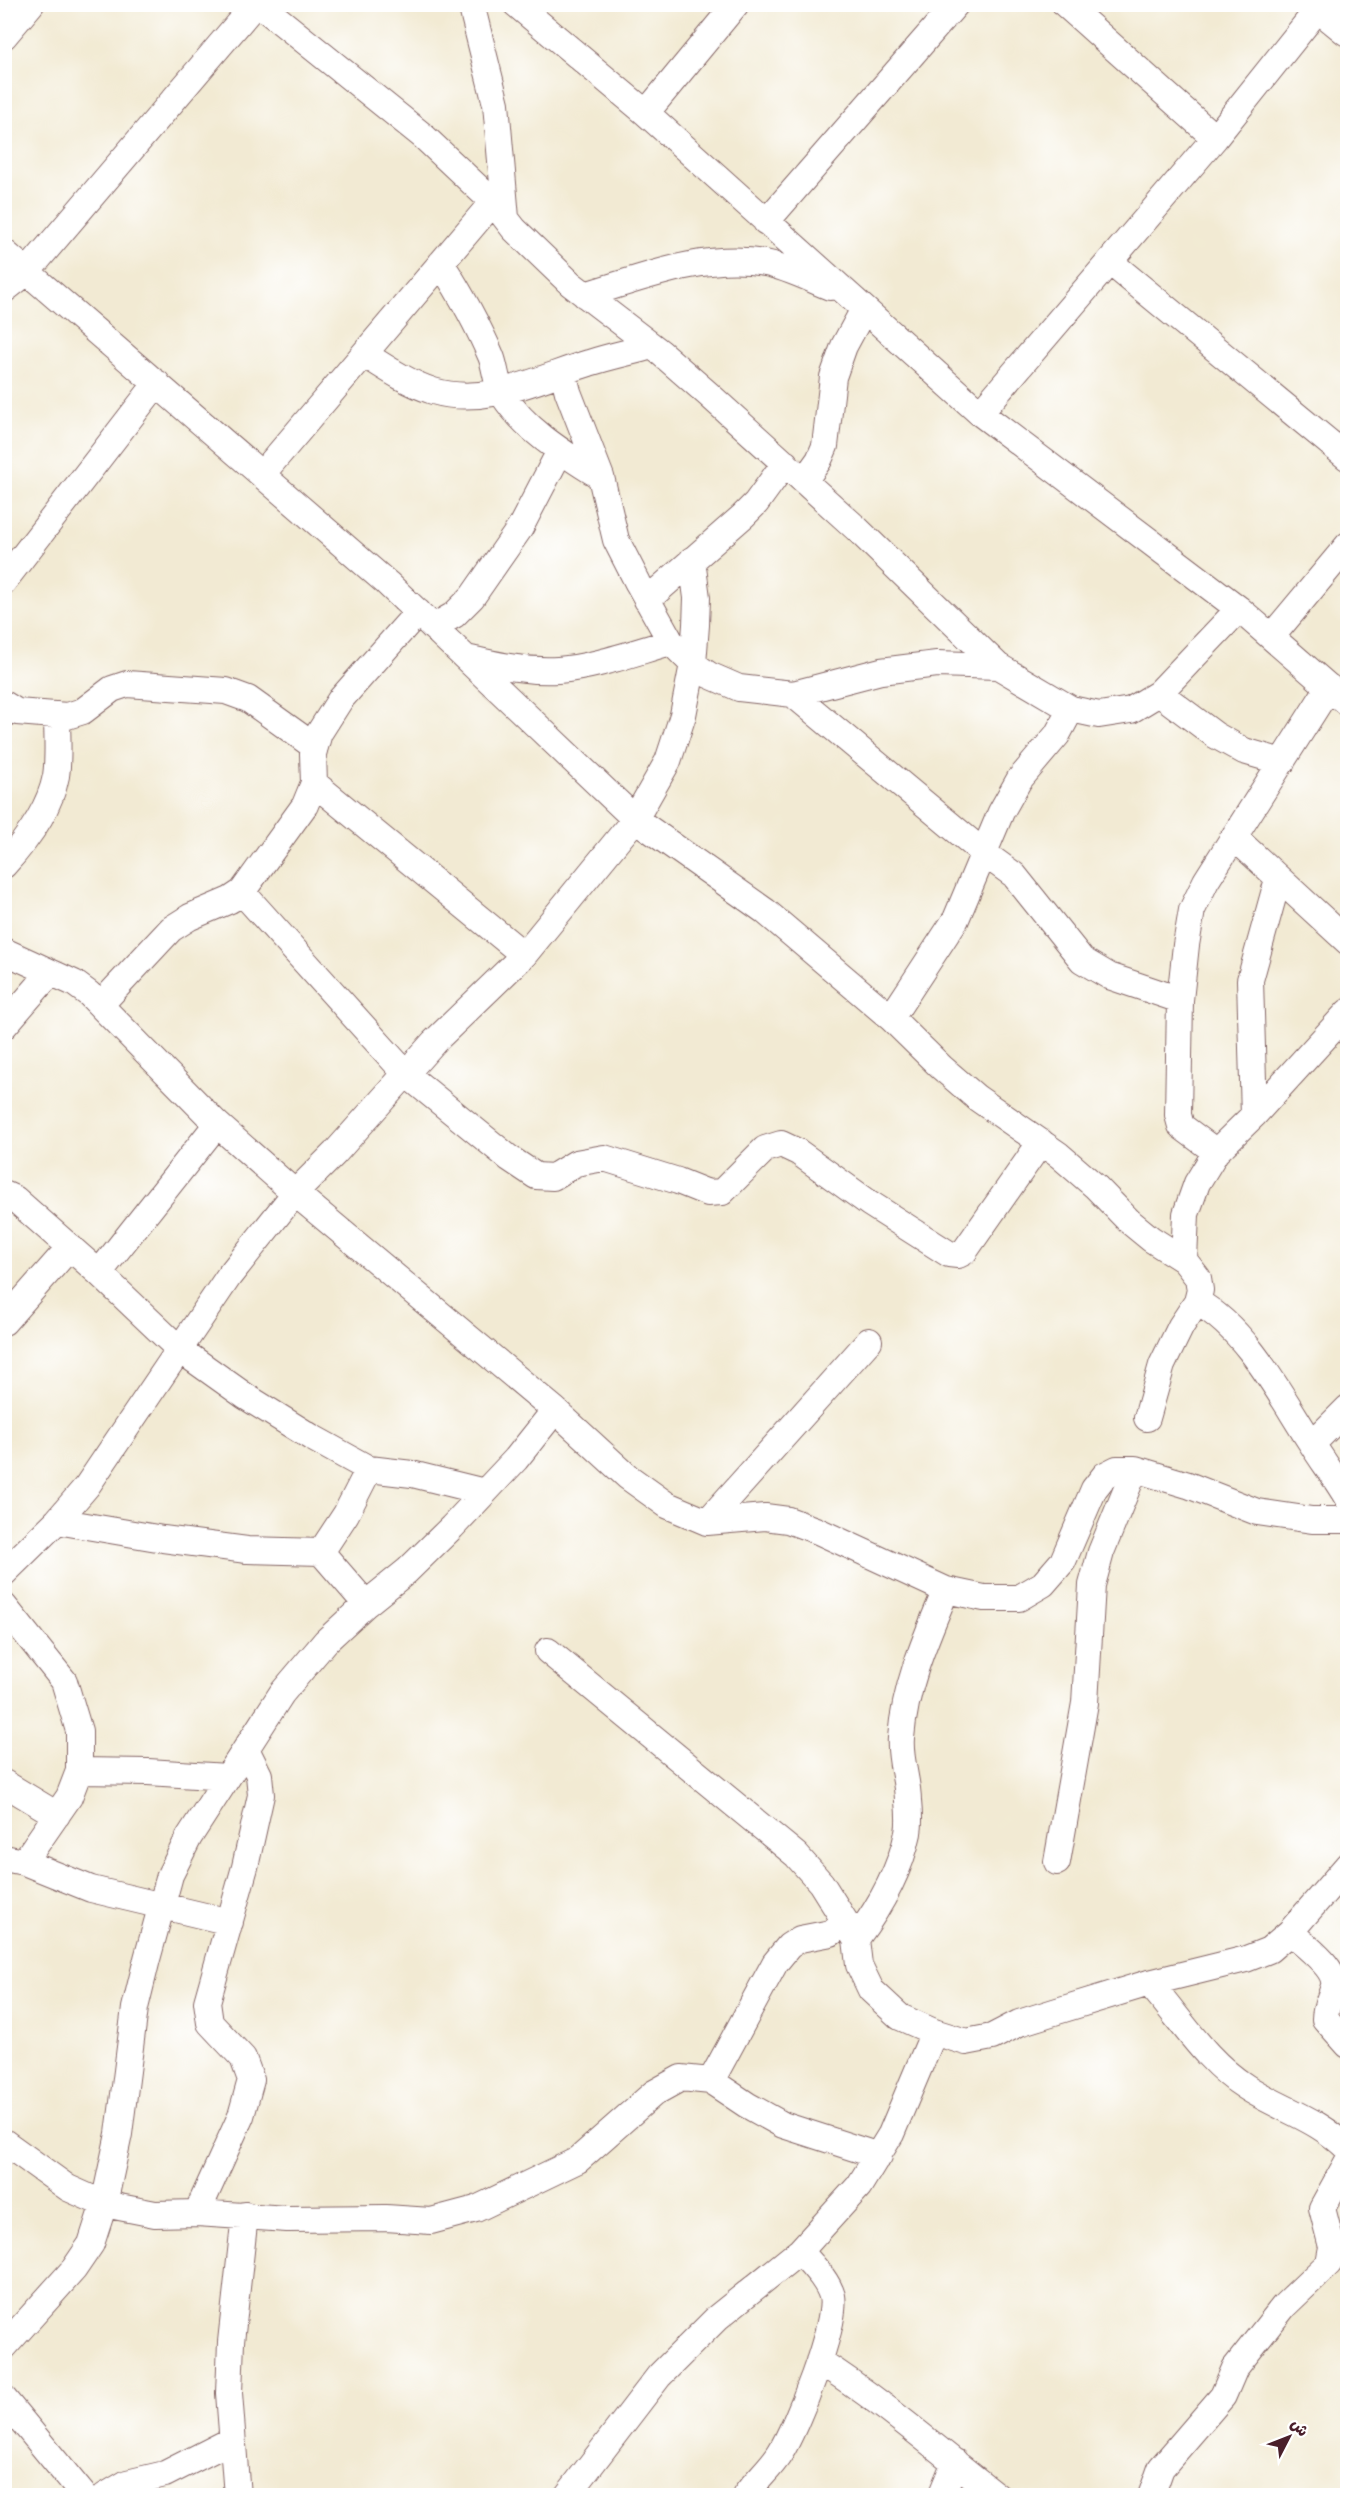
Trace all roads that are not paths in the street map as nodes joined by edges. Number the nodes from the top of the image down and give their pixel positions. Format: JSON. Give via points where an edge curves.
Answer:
{"nodes":[{"id":1,"x":31,"y":4,"type":"edge"},
{"id":2,"x":257,"y":4,"type":"edge"},
{"id":3,"x":471,"y":4,"type":"edge"},
{"id":4,"x":516,"y":4,"type":"edge"},
{"id":5,"x":736,"y":4,"type":"edge"},
{"id":6,"x":956,"y":4,"type":"edge"},
{"id":7,"x":1065,"y":4,"type":"edge"},
{"id":8,"x":1320,"y":6,"type":"edge"},
{"id":9,"x":1347,"y":30,"type":"edge"},
{"id":10,"x":6,"y":32,"type":"edge"},
{"id":11,"x":646,"y":113,"type":"junction"},
{"id":12,"x":1215,"y":138,"type":"junction"},
{"id":13,"x":499,"y":210,"type":"junction"},
{"id":14,"x":766,"y":222,"type":"junction"},
{"id":15,"x":4,"y":252,"type":"edge"},
{"id":16,"x":1110,"y":261,"type":"junction"},
{"id":17,"x":441,"y":263,"type":"junction"},
{"id":18,"x":27,"y":272,"type":"junction"},
{"id":19,"x":4,"y":290,"type":"edge"},
{"id":20,"x":585,"y":295,"type":"junction"},
{"id":21,"x":855,"y":301,"type":"junction"},
{"id":22,"x":652,"y":346,"type":"junction"},
{"id":23,"x":364,"y":354,"type":"junction"},
{"id":24,"x":563,"y":372,"type":"junction"},
{"id":25,"x":157,"y":383,"type":"junction"},
{"id":26,"x":501,"y":393,"type":"junction"},
{"id":27,"x":981,"y":413,"type":"junction"},
{"id":28,"x":560,"y":451,"type":"junction"},
{"id":29,"x":1347,"y":458,"type":"edge"},
{"id":30,"x":785,"y":464,"type":"junction"},
{"id":31,"x":262,"y":474,"type":"junction"},
{"id":32,"x":601,"y":477,"type":"junction"},
{"id":33,"x":804,"y":481,"type":"junction"},
{"id":34,"x":1347,"y":545,"type":"edge"},
{"id":35,"x":692,"y":560,"type":"junction"},
{"id":36,"x":4,"y":581,"type":"edge"},
{"id":37,"x":647,"y":600,"type":"junction"},
{"id":38,"x":1239,"y":609,"type":"junction"},
{"id":39,"x":426,"y":619,"type":"junction"},
{"id":40,"x":1272,"y":636,"type":"junction"},
{"id":41,"x":671,"y":642,"type":"junction"},
{"id":42,"x":466,"y":658,"type":"junction"},
{"id":43,"x":693,"y":664,"type":"junction"},
{"id":44,"x":998,"y":666,"type":"junction"},
{"id":45,"x":1159,"y":693,"type":"junction"},
{"id":46,"x":793,"y":694,"type":"junction"},
{"id":47,"x":1338,"y":696,"type":"edge"},
{"id":48,"x":4,"y":704,"type":"edge"},
{"id":49,"x":1071,"y":709,"type":"junction"},
{"id":50,"x":57,"y":715,"type":"junction"},
{"id":51,"x":315,"y":747,"type":"junction"},
{"id":52,"x":1282,"y":762,"type":"junction"},
{"id":53,"x":314,"y":783,"type":"junction"},
{"id":54,"x":635,"y":819,"type":"junction"},
{"id":55,"x":1235,"y":838,"type":"junction"},
{"id":56,"x":985,"y":854,"type":"junction"},
{"id":57,"x":4,"y":865,"type":"edge"},
{"id":58,"x":1278,"y":879,"type":"junction"},
{"id":59,"x":242,"y":892,"type":"junction"},
{"id":60,"x":1347,"y":942,"type":"edge"},
{"id":61,"x":4,"y":951,"type":"edge"},
{"id":62,"x":524,"y":955,"type":"junction"},
{"id":63,"x":50,"y":973,"type":"junction"},
{"id":64,"x":1180,"y":1000,"type":"junction"},
{"id":65,"x":100,"y":1005,"type":"junction"},
{"id":66,"x":1347,"y":1012,"type":"edge"},
{"id":67,"x":891,"y":1018,"type":"junction"},
{"id":68,"x":4,"y":1026,"type":"edge"},
{"id":69,"x":406,"y":1074,"type":"junction"},
{"id":70,"x":1254,"y":1115,"type":"junction"},
{"id":71,"x":217,"y":1124,"type":"junction"},
{"id":72,"x":1041,"y":1142,"type":"junction"},
{"id":73,"x":1216,"y":1152,"type":"junction"},
{"id":74,"x":295,"y":1193,"type":"junction"},
{"id":75,"x":4,"y":1194,"type":"edge"},
{"id":76,"x":70,"y":1247,"type":"junction"},
{"id":77,"x":1184,"y":1260,"type":"junction"},
{"id":78,"x":99,"y":1273,"type":"junction"},
{"id":79,"x":1197,"y":1302,"type":"junction"},
{"id":80,"x":4,"y":1323,"type":"edge"},
{"id":81,"x":869,"y":1341,"type":"dead end"},
{"id":82,"x":179,"y":1349,"type":"junction"},
{"id":83,"x":1347,"y":1408,"type":"edge"},
{"id":84,"x":555,"y":1410,"type":"junction"},
{"id":85,"x":1147,"y":1418,"type":"dead end"},
{"id":86,"x":1312,"y":1444,"type":"junction"},
{"id":87,"x":369,"y":1468,"type":"junction"},
{"id":88,"x":1135,"y":1469,"type":"junction"},
{"id":89,"x":484,"y":1492,"type":"junction"},
{"id":90,"x":1347,"y":1498,"type":"edge"},
{"id":91,"x":1347,"y":1520,"type":"edge"},
{"id":92,"x":57,"y":1521,"type":"junction"},
{"id":93,"x":707,"y":1522,"type":"junction"},
{"id":94,"x":321,"y":1552,"type":"junction"},
{"id":95,"x":4,"y":1573,"type":"edge"},
{"id":96,"x":946,"y":1590,"type":"junction"},
{"id":97,"x":366,"y":1604,"type":"junction"},
{"id":98,"x":4,"y":1606,"type":"edge"},
{"id":99,"x":548,"y":1651,"type":"dead end"},
{"id":100,"x":247,"y":1751,"type":"junction"},
{"id":101,"x":78,"y":1771,"type":"junction"},
{"id":102,"x":227,"y":1777,"type":"junction"},
{"id":103,"x":4,"y":1783,"type":"edge"},
{"id":104,"x":57,"y":1815,"type":"junction"},
{"id":105,"x":14,"y":1860,"type":"edge"},
{"id":106,"x":1057,"y":1862,"type":"dead end"},
{"id":107,"x":1347,"y":1865,"type":"edge"},
{"id":108,"x":162,"y":1908,"type":"junction"},
{"id":109,"x":230,"y":1922,"type":"junction"},
{"id":110,"x":851,"y":1930,"type":"junction"},
{"id":111,"x":1290,"y":1932,"type":"junction"},
{"id":112,"x":1149,"y":1983,"type":"junction"},
{"id":113,"x":934,"y":2032,"type":"junction"},
{"id":114,"x":1347,"y":2045,"type":"edge"},
{"id":115,"x":711,"y":2080,"type":"junction"},
{"id":116,"x":4,"y":2142,"type":"edge"},
{"id":117,"x":1347,"y":2149,"type":"edge"},
{"id":118,"x":879,"y":2156,"type":"junction"},
{"id":119,"x":1347,"y":2161,"type":"edge"},
{"id":120,"x":104,"y":2204,"type":"junction"},
{"id":121,"x":197,"y":2213,"type":"junction"},
{"id":122,"x":245,"y":2215,"type":"junction"},
{"id":123,"x":800,"y":2251,"type":"junction"},
{"id":124,"x":4,"y":2347,"type":"edge"},
{"id":125,"x":819,"y":2361,"type":"junction"},
{"id":126,"x":4,"y":2399,"type":"edge"},
{"id":127,"x":232,"y":2440,"type":"junction"},
{"id":128,"x":955,"y":2462,"type":"junction"},
{"id":129,"x":84,"y":2496,"type":"edge"},
{"id":130,"x":105,"y":2496,"type":"edge"},
{"id":131,"x":237,"y":2496,"type":"edge"},
{"id":132,"x":567,"y":2496,"type":"edge"},
{"id":133,"x":745,"y":2496,"type":"edge"},
{"id":134,"x":941,"y":2496,"type":"edge"},
{"id":135,"x":997,"y":2496,"type":"edge"},
{"id":136,"x":1151,"y":2496,"type":"edge"}],
"edges":[{"from":1,"to":10,"type":"street"},
{"from":2,"to":13,"type":"street","via":[[423,136]]},
{"from":2,"to":18,"type":"street"},
{"from":3,"to":13,"type":"street","via":[[496,104]]},
{"from":4,"to":11,"type":"street"},
{"from":5,"to":11,"type":"street"},
{"from":6,"to":14,"type":"street"},
{"from":7,"to":12,"type":"street"},
{"from":8,"to":9,"type":"street"},
{"from":8,"to":12,"type":"street"},
{"from":11,"to":14,"type":"street"},
{"from":12,"to":16,"type":"street"},
{"from":13,"to":17,"type":"street"},
{"from":13,"to":20,"type":"street"},
{"from":14,"to":21,"type":"street"},
{"from":15,"to":18,"type":"street"},
{"from":16,"to":27,"type":"street"},
{"from":16,"to":29,"type":"street"},
{"from":17,"to":23,"type":"street"},
{"from":17,"to":26,"type":"street","via":[[484,338]]},
{"from":18,"to":19,"type":"street"},
{"from":18,"to":25,"type":"street"},
{"from":20,"to":21,"type":"street","via":[[690,265],[725,260],[766,263]]},
{"from":20,"to":22,"type":"street"},
{"from":21,"to":27,"type":"street"},
{"from":21,"to":33,"type":"street","via":[[833,377],[825,446]]},
{"from":22,"to":24,"type":"street"},
{"from":22,"to":30,"type":"street"},
{"from":23,"to":26,"type":"street","via":[[400,377],[434,391]]},
{"from":23,"to":31,"type":"street"},
{"from":24,"to":26,"type":"street"},
{"from":24,"to":32,"type":"street"},
{"from":25,"to":31,"type":"street"},
{"from":25,"to":36,"type":"street"},
{"from":26,"to":28,"type":"street","via":[[528,425]]},
{"from":27,"to":38,"type":"street"},
{"from":28,"to":32,"type":"street"},
{"from":28,"to":39,"type":"street","via":[[520,528],[472,597],[454,615]]},
{"from":30,"to":33,"type":"street"},
{"from":30,"to":35,"type":"street","via":[[756,503]]},
{"from":31,"to":39,"type":"street"},
{"from":32,"to":37,"type":"street","via":[[616,540]]},
{"from":33,"to":44,"type":"street"},
{"from":34,"to":40,"type":"street"},
{"from":35,"to":37,"type":"street"},
{"from":35,"to":43,"type":"street","via":[[697,598]]},
{"from":37,"to":41,"type":"street"},
{"from":38,"to":40,"type":"street"},
{"from":38,"to":45,"type":"street"},
{"from":39,"to":42,"type":"street"},
{"from":39,"to":51,"type":"street","via":[[340,700]]},
{"from":40,"to":47,"type":"street"},
{"from":41,"to":42,"type":"street","via":[[560,670],[510,668]]},
{"from":41,"to":43,"type":"street"},
{"from":42,"to":54,"type":"street"},
{"from":43,"to":46,"type":"street","via":[[739,688]]},
{"from":43,"to":54,"type":"street","via":[[668,762]]},
{"from":44,"to":46,"type":"street","via":[[937,664],[881,671]]},
{"from":44,"to":49,"type":"street"},
{"from":45,"to":49,"type":"street","via":[[1131,710],[1099,715]]},
{"from":45,"to":52,"type":"street","via":[[1215,735],[1244,751]]},
{"from":46,"to":56,"type":"street"},
{"from":47,"to":52,"type":"street"},
{"from":48,"to":50,"type":"street","via":[[17,712]]},
{"from":49,"to":56,"type":"street","via":[[1057,735],[1019,780]]},
{"from":50,"to":51,"type":"street","via":[[83,711],[112,689],[127,684],[226,691],[248,699]]},
{"from":50,"to":57,"type":"street","via":[[56,778],[29,834]]},
{"from":51,"to":53,"type":"street"},
{"from":52,"to":55,"type":"street"},
{"from":53,"to":59,"type":"street","via":[[305,806]]},
{"from":53,"to":62,"type":"street"},
{"from":54,"to":62,"type":"street"},
{"from":54,"to":67,"type":"street","via":[[765,911]]},
{"from":55,"to":58,"type":"street"},
{"from":55,"to":64,"type":"street","via":[[1192,910]]},
{"from":56,"to":64,"type":"street","via":[[1014,875],[1082,960],[1109,976]]},
{"from":56,"to":67,"type":"street","via":[[956,919]]},
{"from":58,"to":60,"type":"street"},
{"from":58,"to":70,"type":"street","via":[[1250,980]]},
{"from":59,"to":65,"type":"street","via":[[171,929]]},
{"from":59,"to":69,"type":"street"},
{"from":61,"to":63,"type":"street"},
{"from":62,"to":69,"type":"street"},
{"from":63,"to":65,"type":"street","via":[[75,983]]},
{"from":63,"to":68,"type":"street"},
{"from":64,"to":73,"type":"street","via":[[1178,1115],[1181,1126]]},
{"from":65,"to":71,"type":"street"},
{"from":66,"to":70,"type":"street"},
{"from":67,"to":72,"type":"street","via":[[977,1098]]},
{"from":69,"to":72,"type":"street","via":[[536,1176],[553,1177],[576,1163],[604,1158],[708,1193],[722,1192],[765,1149],[781,1144],[949,1254],[958,1255],[964,1252]]},
{"from":69,"to":74,"type":"street"},
{"from":70,"to":73,"type":"street"},
{"from":71,"to":74,"type":"street"},
{"from":71,"to":78,"type":"street"},
{"from":72,"to":77,"type":"street","via":[[1096,1187],[1129,1221]]},
{"from":73,"to":77,"type":"street","via":[[1197,1183],[1186,1214]]},
{"from":74,"to":82,"type":"street","via":[[229,1276]]},
{"from":74,"to":84,"type":"street"},
{"from":75,"to":76,"type":"street"},
{"from":76,"to":78,"type":"street"},
{"from":76,"to":80,"type":"street"},
{"from":77,"to":79,"type":"street","via":[[1198,1278]]},
{"from":78,"to":82,"type":"street"},
{"from":79,"to":85,"type":"street","via":[[1162,1365]]},
{"from":79,"to":86,"type":"street","via":[[1231,1328]]},
{"from":81,"to":93,"type":"street"},
{"from":82,"to":87,"type":"street","via":[[245,1396]]},
{"from":82,"to":92,"type":"street","via":[[120,1440]]},
{"from":83,"to":86,"type":"street"},
{"from":84,"to":89,"type":"street"},
{"from":84,"to":93,"type":"street","via":[[628,1477],[667,1505]]},
{"from":86,"to":90,"type":"street"},
{"from":87,"to":89,"type":"street"},
{"from":87,"to":94,"type":"street"},
{"from":88,"to":91,"type":"street","via":[[1257,1512],[1312,1520]]},
{"from":88,"to":96,"type":"street","via":[[1117,1469],[1105,1475],[1094,1489],[1063,1561],[1043,1584],[1019,1599],[984,1598]]},
{"from":88,"to":106,"type":"street","via":[[1101,1552],[1092,1585],[1085,1703]]},
{"from":89,"to":97,"type":"street","via":[[407,1571]]},
{"from":92,"to":94,"type":"street","via":[[247,1550]]},
{"from":92,"to":95,"type":"street"},
{"from":93,"to":96,"type":"street","via":[[765,1517],[788,1520]]},
{"from":94,"to":97,"type":"street"},
{"from":96,"to":110,"type":"street","via":[[906,1697],[900,1740],[909,1832],[877,1910]]},
{"from":97,"to":100,"type":"street","via":[[326,1641],[282,1693]]},
{"from":98,"to":101,"type":"street","via":[[64,1681],[79,1731]]},
{"from":99,"to":110,"type":"street","via":[[796,1855],[821,1883]]},
{"from":100,"to":102,"type":"street"},
{"from":100,"to":109,"type":"street","via":[[259,1775],[261,1795]]},
{"from":101,"to":102,"type":"street"},
{"from":101,"to":104,"type":"street","via":[[69,1797]]},
{"from":102,"to":108,"type":"street","via":[[170,1875]]},
{"from":103,"to":104,"type":"street"},
{"from":104,"to":105,"type":"street"},
{"from":105,"to":108,"type":"street","via":[[91,1889]]},
{"from":107,"to":111,"type":"street"},
{"from":108,"to":109,"type":"street"},
{"from":108,"to":120,"type":"street","via":[[135,2008],[119,2134]]},
{"from":109,"to":121,"type":"street","via":[[207,2002],[210,2023],[243,2058],[251,2080],[241,2116]]},
{"from":110,"to":113,"type":"street","via":[[859,1965],[871,1990],[900,2017]]},
{"from":110,"to":115,"type":"street","via":[[800,1939],[789,1946],[775,1963]]},
{"from":111,"to":112,"type":"street","via":[[1269,1950],[1246,1959]]},
{"from":111,"to":114,"type":"street","via":[[1332,1972],[1334,1984],[1325,2019]]},
{"from":112,"to":113,"type":"street","via":[[1019,2023],[992,2037],[966,2042]]},
{"from":112,"to":117,"type":"street","via":[[1206,2055],[1221,2068],[1245,2086],[1318,2124]]},
{"from":113,"to":118,"type":"street"},
{"from":115,"to":118,"type":"street","via":[[783,2125]]},
{"from":115,"to":122,"type":"street","via":[[681,2078],[654,2093],[578,2160],[476,2209],[431,2221]]},
{"from":116,"to":120,"type":"street","via":[[68,2188]]},
{"from":118,"to":123,"type":"street","via":[[859,2187]]},
{"from":119,"to":136,"type":"street","via":[[1322,2208],[1332,2247],[1329,2263],[1284,2306],[1235,2368],[1205,2419],[1161,2468]]},
{"from":120,"to":121,"type":"street","via":[[155,2214]]},
{"from":120,"to":124,"type":"street","via":[[91,2244],[75,2269]]},
{"from":121,"to":122,"type":"street"},
{"from":122,"to":127,"type":"street","via":[[228,2393]]},
{"from":123,"to":125,"type":"street","via":[[820,2274],[832,2297]]},
{"from":123,"to":132,"type":"street","via":[[718,2317],[659,2376]]},
{"from":125,"to":128,"type":"street"},
{"from":125,"to":133,"type":"street","via":[[780,2454]]},
{"from":126,"to":129,"type":"street"},
{"from":127,"to":130,"type":"street","via":[[165,2474],[126,2483]]},
{"from":127,"to":131,"type":"street"},
{"from":128,"to":134,"type":"street"},
{"from":128,"to":135,"type":"street"}]}
